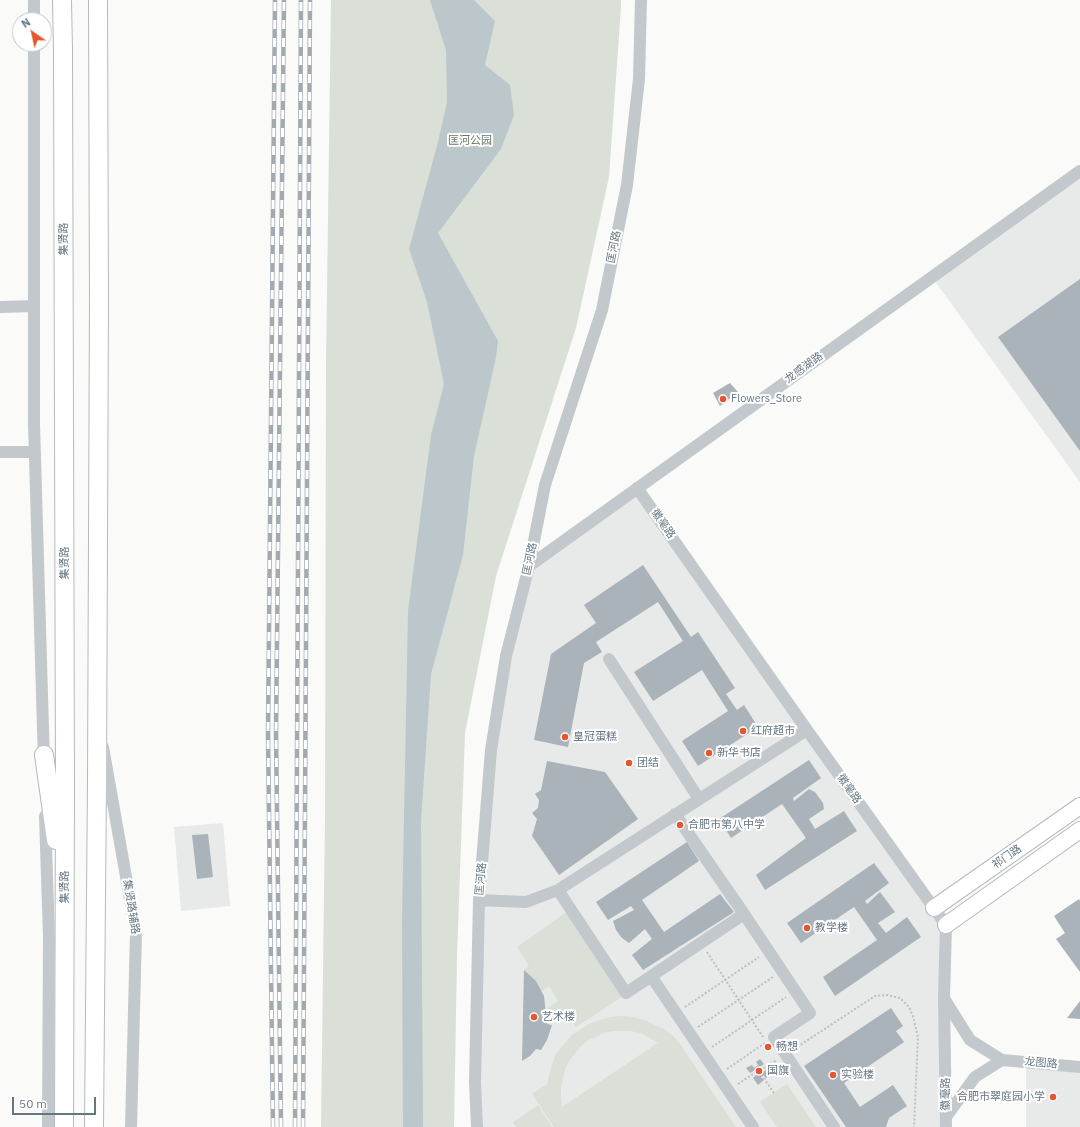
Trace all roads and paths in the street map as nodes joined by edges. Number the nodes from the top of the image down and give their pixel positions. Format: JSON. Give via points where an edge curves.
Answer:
{"nodes":[{"id":1,"x":34,"y":0,"type":"edge"},
{"id":2,"x":62,"y":0,"type":"edge"},
{"id":3,"x":98,"y":0,"type":"edge"},
{"id":4,"x":641,"y":0,"type":"edge"},
{"id":5,"x":34,"y":12,"type":"edge"},
{"id":6,"x":34,"y":52,"type":"edge"},
{"id":7,"x":1080,"y":171,"type":"edge"},
{"id":8,"x":34,"y":306,"type":"junction"},
{"id":9,"x":0,"y":307,"type":"edge"},
{"id":10,"x":0,"y":452,"type":"edge"},
{"id":11,"x":35,"y":452,"type":"junction"},
{"id":12,"x":637,"y":488,"type":"junction"},
{"id":13,"x":529,"y":566,"type":"junction"},
{"id":14,"x":609,"y":659,"type":"dead end"},
{"id":15,"x":97,"y":714,"type":"junction"},
{"id":16,"x":807,"y":730,"type":"junction"},
{"id":17,"x":44,"y":755,"type":"junction"},
{"id":18,"x":699,"y":799,"type":"junction"},
{"id":19,"x":1080,"y":806,"type":"edge"},
{"id":20,"x":675,"y":814,"type":"junction"},
{"id":21,"x":1080,"y":830,"type":"edge"},
{"id":22,"x":558,"y":890,"type":"junction"},
{"id":23,"x":479,"y":900,"type":"junction"},
{"id":24,"x":65,"y":901,"type":"junction"},
{"id":25,"x":934,"y":908,"type":"junction"},
{"id":26,"x":744,"y":914,"type":"junction"},
{"id":27,"x":946,"y":925,"type":"junction"},
{"id":28,"x":701,"y":943,"type":"junction"},
{"id":29,"x":769,"y":951,"type":"junction"},
{"id":30,"x":782,"y":971,"type":"junction"},
{"id":31,"x":651,"y":976,"type":"junction"},
{"id":32,"x":725,"y":980,"type":"junction"},
{"id":33,"x":795,"y":991,"type":"junction"},
{"id":34,"x":944,"y":999,"type":"junction"},
{"id":35,"x":738,"y":1000,"type":"junction"},
{"id":36,"x":676,"y":1013,"type":"junction"},
{"id":37,"x":752,"y":1020,"type":"junction"},
{"id":38,"x":689,"y":1033,"type":"junction"},
{"id":39,"x":703,"y":1054,"type":"junction"},
{"id":40,"x":786,"y":1054,"type":"junction"},
{"id":41,"x":1002,"y":1060,"type":"junction"},
{"id":42,"x":1080,"y":1067,"type":"edge"},
{"id":43,"x":759,"y":1071,"type":"junction"},
{"id":44,"x":718,"y":1075,"type":"junction"},
{"id":45,"x":728,"y":1091,"type":"junction"},
{"id":46,"x":774,"y":1093,"type":"dead end"},
{"id":47,"x":946,"y":1122,"type":"edge"},
{"id":48,"x":48,"y":1127,"type":"edge"},
{"id":49,"x":64,"y":1127,"type":"edge"},
{"id":50,"x":94,"y":1127,"type":"edge"},
{"id":51,"x":131,"y":1127,"type":"edge"},
{"id":52,"x":477,"y":1127,"type":"edge"},
{"id":53,"x":753,"y":1127,"type":"edge"},
{"id":54,"x":834,"y":1127,"type":"edge"},
{"id":55,"x":914,"y":1127,"type":"edge"}],
"edges":[{"from":1,"to":5,"type":"street"},
{"from":2,"to":24,"type":"highway","name":"集贤路"},
{"from":3,"to":15,"type":"highway"},
{"from":4,"to":13,"type":"street","name":"匡河路","via":[[639,79],[625,193],[602,310],[545,485]]},
{"from":6,"to":8,"type":"street"},
{"from":7,"to":12,"type":"street","name":"龙感湖路"},
{"from":8,"to":9,"type":"street"},
{"from":8,"to":11,"type":"street"},
{"from":10,"to":11,"type":"street"},
{"from":11,"to":17,"type":"street"},
{"from":12,"to":13,"type":"street","name":"龙感湖路"},
{"from":12,"to":16,"type":"street","name":"徽毫路"},
{"from":13,"to":23,"type":"street","name":"匡河路","via":[[506,656],[491,750]]},
{"from":14,"to":18,"type":"street"},
{"from":15,"to":50,"type":"highway"},
{"from":15,"to":51,"type":"street","name":"集贤路辅路","via":[[136,933]]},
{"from":16,"to":18,"type":"street"},
{"from":16,"to":25,"type":"street","name":"徽毫路"},
{"from":17,"to":24,"type":"highway"},
{"from":17,"to":48,"type":"street","via":[[49,936]]},
{"from":18,"to":20,"type":"street"},
{"from":19,"to":25,"type":"main road","name":"祁门路"},
{"from":20,"to":22,"type":"street"},
{"from":20,"to":26,"type":"street"},
{"from":21,"to":27,"type":"main road","name":"祁门路"},
{"from":22,"to":23,"type":"street","via":[[526,902]]},
{"from":22,"to":31,"type":"street","via":[[626,993]]},
{"from":23,"to":52,"type":"street","name":"匡河路","via":[[475,1082]]},
{"from":24,"to":49,"type":"highway","name":"集贤路"},
{"from":25,"to":27,"type":"street","name":"徽毫路"},
{"from":26,"to":28,"type":"street"},
{"from":26,"to":29,"type":"street"},
{"from":27,"to":34,"type":"street","name":"徽毫路"},
{"from":28,"to":31,"type":"street"},
{"from":28,"to":32,"type":"path"},
{"from":29,"to":30,"type":"street"},
{"from":29,"to":32,"type":"path"},
{"from":30,"to":33,"type":"street"},
{"from":30,"to":35,"type":"path"},
{"from":31,"to":36,"type":"street"},
{"from":32,"to":35,"type":"path"},
{"from":32,"to":36,"type":"path"},
{"from":33,"to":37,"type":"path"},
{"from":33,"to":40,"type":"street","via":[[810,1013],[774,1037]]},
{"from":34,"to":41,"type":"street","via":[[970,1040]]},
{"from":34,"to":47,"type":"street","name":"徽毫路"},
{"from":35,"to":37,"type":"path"},
{"from":35,"to":38,"type":"path"},
{"from":36,"to":38,"type":"street"},
{"from":37,"to":39,"type":"path"},
{"from":37,"to":44,"type":"path","via":[[766,1042]]},
{"from":38,"to":39,"type":"street"},
{"from":39,"to":44,"type":"street"},
{"from":40,"to":43,"type":"path"},
{"from":40,"to":54,"type":"street"},
{"from":40,"to":55,"type":"path","via":[[875,996],[900,998],[909,1007],[918,1037]]},
{"from":41,"to":42,"type":"street","name":"龙图路"},
{"from":41,"to":47,"type":"street","via":[[975,1077]]},
{"from":43,"to":45,"type":"path"},
{"from":43,"to":46,"type":"path"},
{"from":44,"to":45,"type":"street"},
{"from":45,"to":53,"type":"street"}]}
